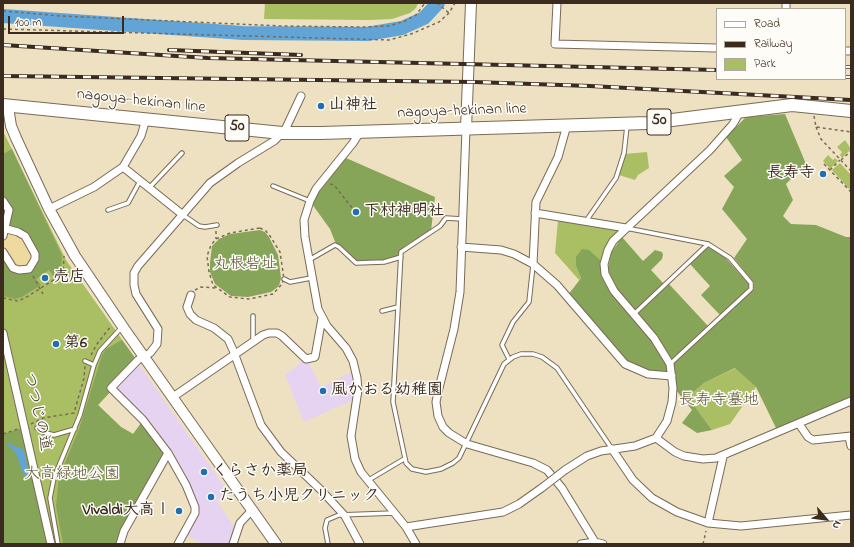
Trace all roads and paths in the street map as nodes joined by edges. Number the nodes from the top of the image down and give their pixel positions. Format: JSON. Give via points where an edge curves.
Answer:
{"nodes":[{"id":1,"x":425,"y":3,"type":"edge"},
{"id":2,"x":436,"y":3,"type":"edge"},
{"id":3,"x":455,"y":3,"type":"edge"},
{"id":4,"x":471,"y":3,"type":"edge"},
{"id":5,"x":557,"y":3,"type":"edge"},
{"id":6,"x":3,"y":11,"type":"edge"},
{"id":7,"x":449,"y":13,"type":"junction"},
{"id":8,"x":3,"y":29,"type":"edge"},
{"id":9,"x":716,"y":48,"type":"edge"},
{"id":10,"x":301,"y":96,"type":"dead end"},
{"id":11,"x":6,"y":106,"type":"edge"},
{"id":12,"x":813,"y":107,"type":"junction"},
{"id":13,"x":741,"y":110,"type":"junction"},
{"id":14,"x":851,"y":111,"type":"edge"},
{"id":15,"x":146,"y":119,"type":"junction"},
{"id":16,"x":627,"y":123,"type":"junction"},
{"id":17,"x":567,"y":125,"type":"junction"},
{"id":18,"x":816,"y":127,"type":"junction"},
{"id":19,"x":466,"y":129,"type":"junction"},
{"id":20,"x":360,"y":132,"type":"junction"},
{"id":21,"x":851,"y":132,"type":"edge"},
{"id":22,"x":282,"y":133,"type":"junction"},
{"id":23,"x":851,"y":151,"type":"edge"},
{"id":24,"x":182,"y":153,"type":"dead end"},
{"id":25,"x":841,"y":160,"type":"junction"},
{"id":26,"x":824,"y":164,"type":"dead end"},
{"id":27,"x":123,"y":167,"type":"junction"},
{"id":28,"x":830,"y":170,"type":"junction"},
{"id":29,"x":851,"y":171,"type":"edge"},
{"id":30,"x":140,"y":180,"type":"junction"},
{"id":31,"x":322,"y":182,"type":"junction"},
{"id":32,"x":274,"y":186,"type":"dead end"},
{"id":33,"x":149,"y":188,"type":"junction"},
{"id":34,"x":850,"y":189,"type":"edge"},
{"id":35,"x":851,"y":192,"type":"edge"},
{"id":36,"x":3,"y":201,"type":"edge"},
{"id":37,"x":310,"y":201,"type":"junction"},
{"id":38,"x":49,"y":209,"type":"junction"},
{"id":39,"x":353,"y":209,"type":"dead end"},
{"id":40,"x":108,"y":210,"type":"dead end"},
{"id":41,"x":535,"y":213,"type":"junction"},
{"id":42,"x":183,"y":215,"type":"junction"},
{"id":43,"x":462,"y":219,"type":"junction"},
{"id":44,"x":586,"y":222,"type":"junction"},
{"id":45,"x":215,"y":226,"type":"joint"},
{"id":46,"x":4,"y":228,"type":"edge"},
{"id":47,"x":626,"y":228,"type":"junction"},
{"id":48,"x":3,"y":236,"type":"edge"},
{"id":49,"x":216,"y":239,"type":"junction"},
{"id":50,"x":708,"y":244,"type":"junction"},
{"id":51,"x":462,"y":247,"type":"junction"},
{"id":52,"x":3,"y":252,"type":"edge"},
{"id":53,"x":65,"y":255,"type":"dead end"},
{"id":54,"x":400,"y":257,"type":"junction"},
{"id":55,"x":308,"y":260,"type":"junction"},
{"id":56,"x":533,"y":264,"type":"junction"},
{"id":57,"x":29,"y":269,"type":"junction"},
{"id":58,"x":311,"y":278,"type":"junction"},
{"id":59,"x":284,"y":279,"type":"junction"},
{"id":60,"x":216,"y":288,"type":"junction"},
{"id":61,"x":40,"y":289,"type":"junction"},
{"id":62,"x":43,"y":294,"type":"dead end"},
{"id":63,"x":191,"y":294,"type":"joint"},
{"id":64,"x":3,"y":298,"type":"edge"},
{"id":65,"x":398,"y":307,"type":"junction"},
{"id":66,"x":382,"y":311,"type":"dead end"},
{"id":67,"x":634,"y":314,"type":"junction"},
{"id":68,"x":253,"y":316,"type":"dead end"},
{"id":69,"x":322,"y":318,"type":"junction"},
{"id":70,"x":117,"y":324,"type":"junction"},
{"id":71,"x":3,"y":334,"type":"edge"},
{"id":72,"x":253,"y":342,"type":"junction"},
{"id":73,"x":234,"y":355,"type":"junction"},
{"id":74,"x":91,"y":356,"type":"dead end"},
{"id":75,"x":143,"y":356,"type":"junction"},
{"id":76,"x":509,"y":359,"type":"junction"},
{"id":77,"x":85,"y":363,"type":"joint"},
{"id":78,"x":670,"y":364,"type":"junction"},
{"id":79,"x":94,"y":365,"type":"junction"},
{"id":80,"x":672,"y":376,"type":"junction"},
{"id":81,"x":173,"y":397,"type":"junction"},
{"id":82,"x":851,"y":401,"type":"edge"},
{"id":83,"x":799,"y":424,"type":"junction"},
{"id":84,"x":25,"y":427,"type":"junction"},
{"id":85,"x":38,"y":428,"type":"dead end"},
{"id":86,"x":75,"y":429,"type":"junction"},
{"id":87,"x":3,"y":434,"type":"edge"},
{"id":88,"x":850,"y":437,"type":"edge"},
{"id":89,"x":656,"y":438,"type":"junction"},
{"id":90,"x":466,"y":444,"type":"junction"},
{"id":91,"x":851,"y":446,"type":"edge"},
{"id":92,"x":612,"y":449,"type":"junction"},
{"id":93,"x":168,"y":453,"type":"junction"},
{"id":94,"x":723,"y":457,"type":"junction"},
{"id":95,"x":404,"y":459,"type":"junction"},
{"id":96,"x":367,"y":481,"type":"junction"},
{"id":97,"x":252,"y":510,"type":"junction"},
{"id":98,"x":394,"y":513,"type":"junction"},
{"id":99,"x":851,"y":515,"type":"edge"},
{"id":100,"x":345,"y":516,"type":"junction"},
{"id":101,"x":708,"y":523,"type":"junction"},
{"id":102,"x":406,"y":527,"type":"junction"},
{"id":103,"x":595,"y":542,"type":"junction"},
{"id":104,"x":51,"y":544,"type":"edge"},
{"id":105,"x":58,"y":544,"type":"edge"},
{"id":106,"x":120,"y":544,"type":"edge"},
{"id":107,"x":178,"y":544,"type":"edge"},
{"id":108,"x":233,"y":544,"type":"edge"},
{"id":109,"x":276,"y":544,"type":"edge"},
{"id":110,"x":328,"y":544,"type":"edge"},
{"id":111,"x":360,"y":544,"type":"edge"},
{"id":112,"x":416,"y":544,"type":"edge"},
{"id":113,"x":581,"y":544,"type":"edge"},
{"id":114,"x":603,"y":544,"type":"edge"},
{"id":115,"x":703,"y":544,"type":"edge"}],
"edges":[{"from":1,"to":6,"type":"path","via":[[416,15],[405,21],[389,26],[363,27],[101,18]]},
{"from":2,"to":7,"type":"path"},
{"from":3,"to":7,"type":"path"},
{"from":4,"to":19,"type":"street"},
{"from":5,"to":9,"type":"street","via":[[556,44]]},
{"from":7,"to":8,"type":"path","via":[[439,22],[389,40]]},
{"from":10,"to":22,"type":"street","via":[[287,128]]},
{"from":11,"to":15,"type":"main road","name":"nagoya-hekinan line","number":"50"},
{"from":11,"to":38,"type":"street","via":[[11,126]]},
{"from":12,"to":13,"type":"main road","name":"nagoya-hekinan line","number":"50","via":[[792,105]]},
{"from":12,"to":14,"type":"main road","name":"nagoya-hekinan line","number":"50"},
{"from":12,"to":18,"type":"path"},
{"from":13,"to":16,"type":"main road","name":"nagoya-hekinan line","number":"50","via":[[679,120]]},
{"from":13,"to":47,"type":"street","via":[[733,124],[710,150]]},
{"from":15,"to":22,"type":"main road","name":"nagoya-hekinan line","number":"50"},
{"from":15,"to":27,"type":"street","via":[[141,136]]},
{"from":16,"to":17,"type":"main road","name":"nagoya-hekinan line","number":"50"},
{"from":16,"to":44,"type":"lane","via":[[624,153],[616,178]]},
{"from":17,"to":19,"type":"main road","name":"nagoya-hekinan line","number":"50"},
{"from":17,"to":41,"type":"street","via":[[558,157],[540,192]]},
{"from":18,"to":21,"type":"path"},
{"from":18,"to":25,"type":"path","via":[[821,139]]},
{"from":19,"to":20,"type":"main road","name":"nagoya-hekinan line","number":"50"},
{"from":19,"to":43,"type":"street"},
{"from":20,"to":22,"type":"main road","name":"nagoya-hekinan line","number":"50"},
{"from":20,"to":31,"type":"street"},
{"from":22,"to":42,"type":"street","via":[[274,141],[220,175]]},
{"from":23,"to":25,"type":"path"},
{"from":24,"to":33,"type":"lane"},
{"from":25,"to":28,"type":"path"},
{"from":25,"to":29,"type":"path"},
{"from":26,"to":28,"type":"path"},
{"from":27,"to":30,"type":"street"},
{"from":27,"to":38,"type":"street","via":[[100,184]]},
{"from":28,"to":34,"type":"path"},
{"from":30,"to":33,"type":"street"},
{"from":30,"to":40,"type":"lane","via":[[128,202]]},
{"from":31,"to":37,"type":"street"},
{"from":31,"to":39,"type":"path","via":[[334,185]]},
{"from":32,"to":37,"type":"lane"},
{"from":33,"to":42,"type":"street"},
{"from":34,"to":35,"type":"path"},
{"from":36,"to":46,"type":"street","via":[[9,210]]},
{"from":37,"to":55,"type":"street","via":[[304,220]]},
{"from":38,"to":70,"type":"street"},
{"from":41,"to":44,"type":"street"},
{"from":41,"to":56,"type":"street"},
{"from":42,"to":45,"type":"lane","via":[[199,226]]},
{"from":42,"to":75,"type":"street","via":[[134,273],[136,294],[158,329],[155,349]]},
{"from":43,"to":51,"type":"street"},
{"from":43,"to":54,"type":"lane","via":[[446,218],[423,239],[407,246]]},
{"from":44,"to":47,"type":"street"},
{"from":45,"to":49,"type":"path"},
{"from":46,"to":48,"type":"street"},
{"from":46,"to":57,"type":"street","via":[[21,233],[29,244],[35,254]]},
{"from":47,"to":50,"type":"lane"},
{"from":47,"to":67,"type":"street","via":[[613,241],[604,264],[605,274],[614,291]]},
{"from":49,"to":59,"type":"path","via":[[230,232],[260,228],[266,231],[280,252]]},
{"from":49,"to":60,"type":"path","via":[[207,256],[209,272]]},
{"from":50,"to":67,"type":"lane"},
{"from":50,"to":78,"type":"lane","via":[[730,258],[751,283],[751,289]]},
{"from":51,"to":56,"type":"street","via":[[501,250]]},
{"from":51,"to":90,"type":"street","via":[[458,310],[436,402],[443,427]]},
{"from":52,"to":57,"type":"street","via":[[13,268],[21,271]]},
{"from":53,"to":61,"type":"path","via":[[63,274]]},
{"from":54,"to":55,"type":"lane","via":[[384,262],[356,263],[335,245]]},
{"from":54,"to":65,"type":"lane"},
{"from":55,"to":58,"type":"street"},
{"from":56,"to":76,"type":"lane","via":[[529,302],[513,322],[502,345]]},
{"from":56,"to":80,"type":"street","via":[[556,285],[625,364],[639,372]]},
{"from":57,"to":61,"type":"path"},
{"from":58,"to":59,"type":"lane","via":[[290,282]]},
{"from":58,"to":69,"type":"street"},
{"from":59,"to":60,"type":"path","via":[[281,287],[273,294],[249,299],[230,297]]},
{"from":60,"to":63,"type":"path","via":[[201,287]]},
{"from":61,"to":62,"type":"path"},
{"from":61,"to":64,"type":"path","via":[[18,301]]},
{"from":63,"to":73,"type":"street","via":[[187,307],[190,314],[196,320],[222,333],[228,339]]},
{"from":65,"to":66,"type":"lane"},
{"from":65,"to":95,"type":"lane","via":[[393,402]]},
{"from":67,"to":78,"type":"street","via":[[661,348]]},
{"from":68,"to":72,"type":"lane"},
{"from":69,"to":72,"type":"street","via":[[317,351],[311,359],[303,357],[277,333],[269,333]]},
{"from":69,"to":96,"type":"street","via":[[353,361],[358,390],[351,436],[355,459]]},
{"from":70,"to":74,"type":"path"},
{"from":70,"to":75,"type":"street"},
{"from":70,"to":79,"type":"lane"},
{"from":71,"to":84,"type":"street","name":"つつじの道"},
{"from":72,"to":73,"type":"street"},
{"from":73,"to":81,"type":"street"},
{"from":73,"to":100,"type":"street","via":[[264,429],[281,452]]},
{"from":75,"to":81,"type":"street"},
{"from":75,"to":93,"type":"street","via":[[111,388],[143,420]]},
{"from":76,"to":90,"type":"lane","via":[[500,370]]},
{"from":76,"to":92,"type":"lane","via":[[528,354],[551,362]]},
{"from":77,"to":79,"type":"lane"},
{"from":77,"to":84,"type":"path","via":[[84,378],[74,413],[43,418]]},
{"from":78,"to":80,"type":"street"},
{"from":79,"to":86,"type":"lane"},
{"from":80,"to":89,"type":"street","via":[[670,411],[664,427]]},
{"from":81,"to":97,"type":"street"},
{"from":82,"to":83,"type":"street"},
{"from":83,"to":88,"type":"street","via":[[813,440]]},
{"from":83,"to":94,"type":"street"},
{"from":84,"to":87,"type":"path"},
{"from":84,"to":104,"type":"street","name":"つつじの道"},
{"from":85,"to":86,"type":"lane","via":[[54,435]]},
{"from":86,"to":105,"type":"lane","via":[[54,478],[50,498]]},
{"from":88,"to":91,"type":"street"},
{"from":89,"to":92,"type":"street","via":[[635,446]]},
{"from":89,"to":94,"type":"street","via":[[684,456],[703,459]]},
{"from":90,"to":95,"type":"lane","via":[[459,458],[441,469],[418,472]]},
{"from":90,"to":103,"type":"street","via":[[532,463],[547,470],[562,488]]},
{"from":92,"to":101,"type":"street","via":[[633,480],[652,498],[677,512]]},
{"from":92,"to":102,"type":"street","bridge":true,"via":[[587,456],[519,504],[503,512]]},
{"from":93,"to":106,"type":"street","via":[[124,531]]},
{"from":93,"to":107,"type":"street","via":[[195,507],[195,513]]},
{"from":94,"to":101,"type":"street"},
{"from":95,"to":96,"type":"lane"},
{"from":96,"to":98,"type":"street"},
{"from":97,"to":108,"type":"street","via":[[240,523]]},
{"from":97,"to":109,"type":"street"},
{"from":98,"to":100,"type":"lane"},
{"from":98,"to":102,"type":"street"},
{"from":99,"to":101,"type":"street","via":[[741,526]]},
{"from":100,"to":110,"type":"lane","via":[[339,515],[325,523]]},
{"from":100,"to":111,"type":"street"},
{"from":101,"to":115,"type":"path"},
{"from":102,"to":112,"type":"street"},
{"from":103,"to":113,"type":"street"},
{"from":103,"to":114,"type":"street"}]}
